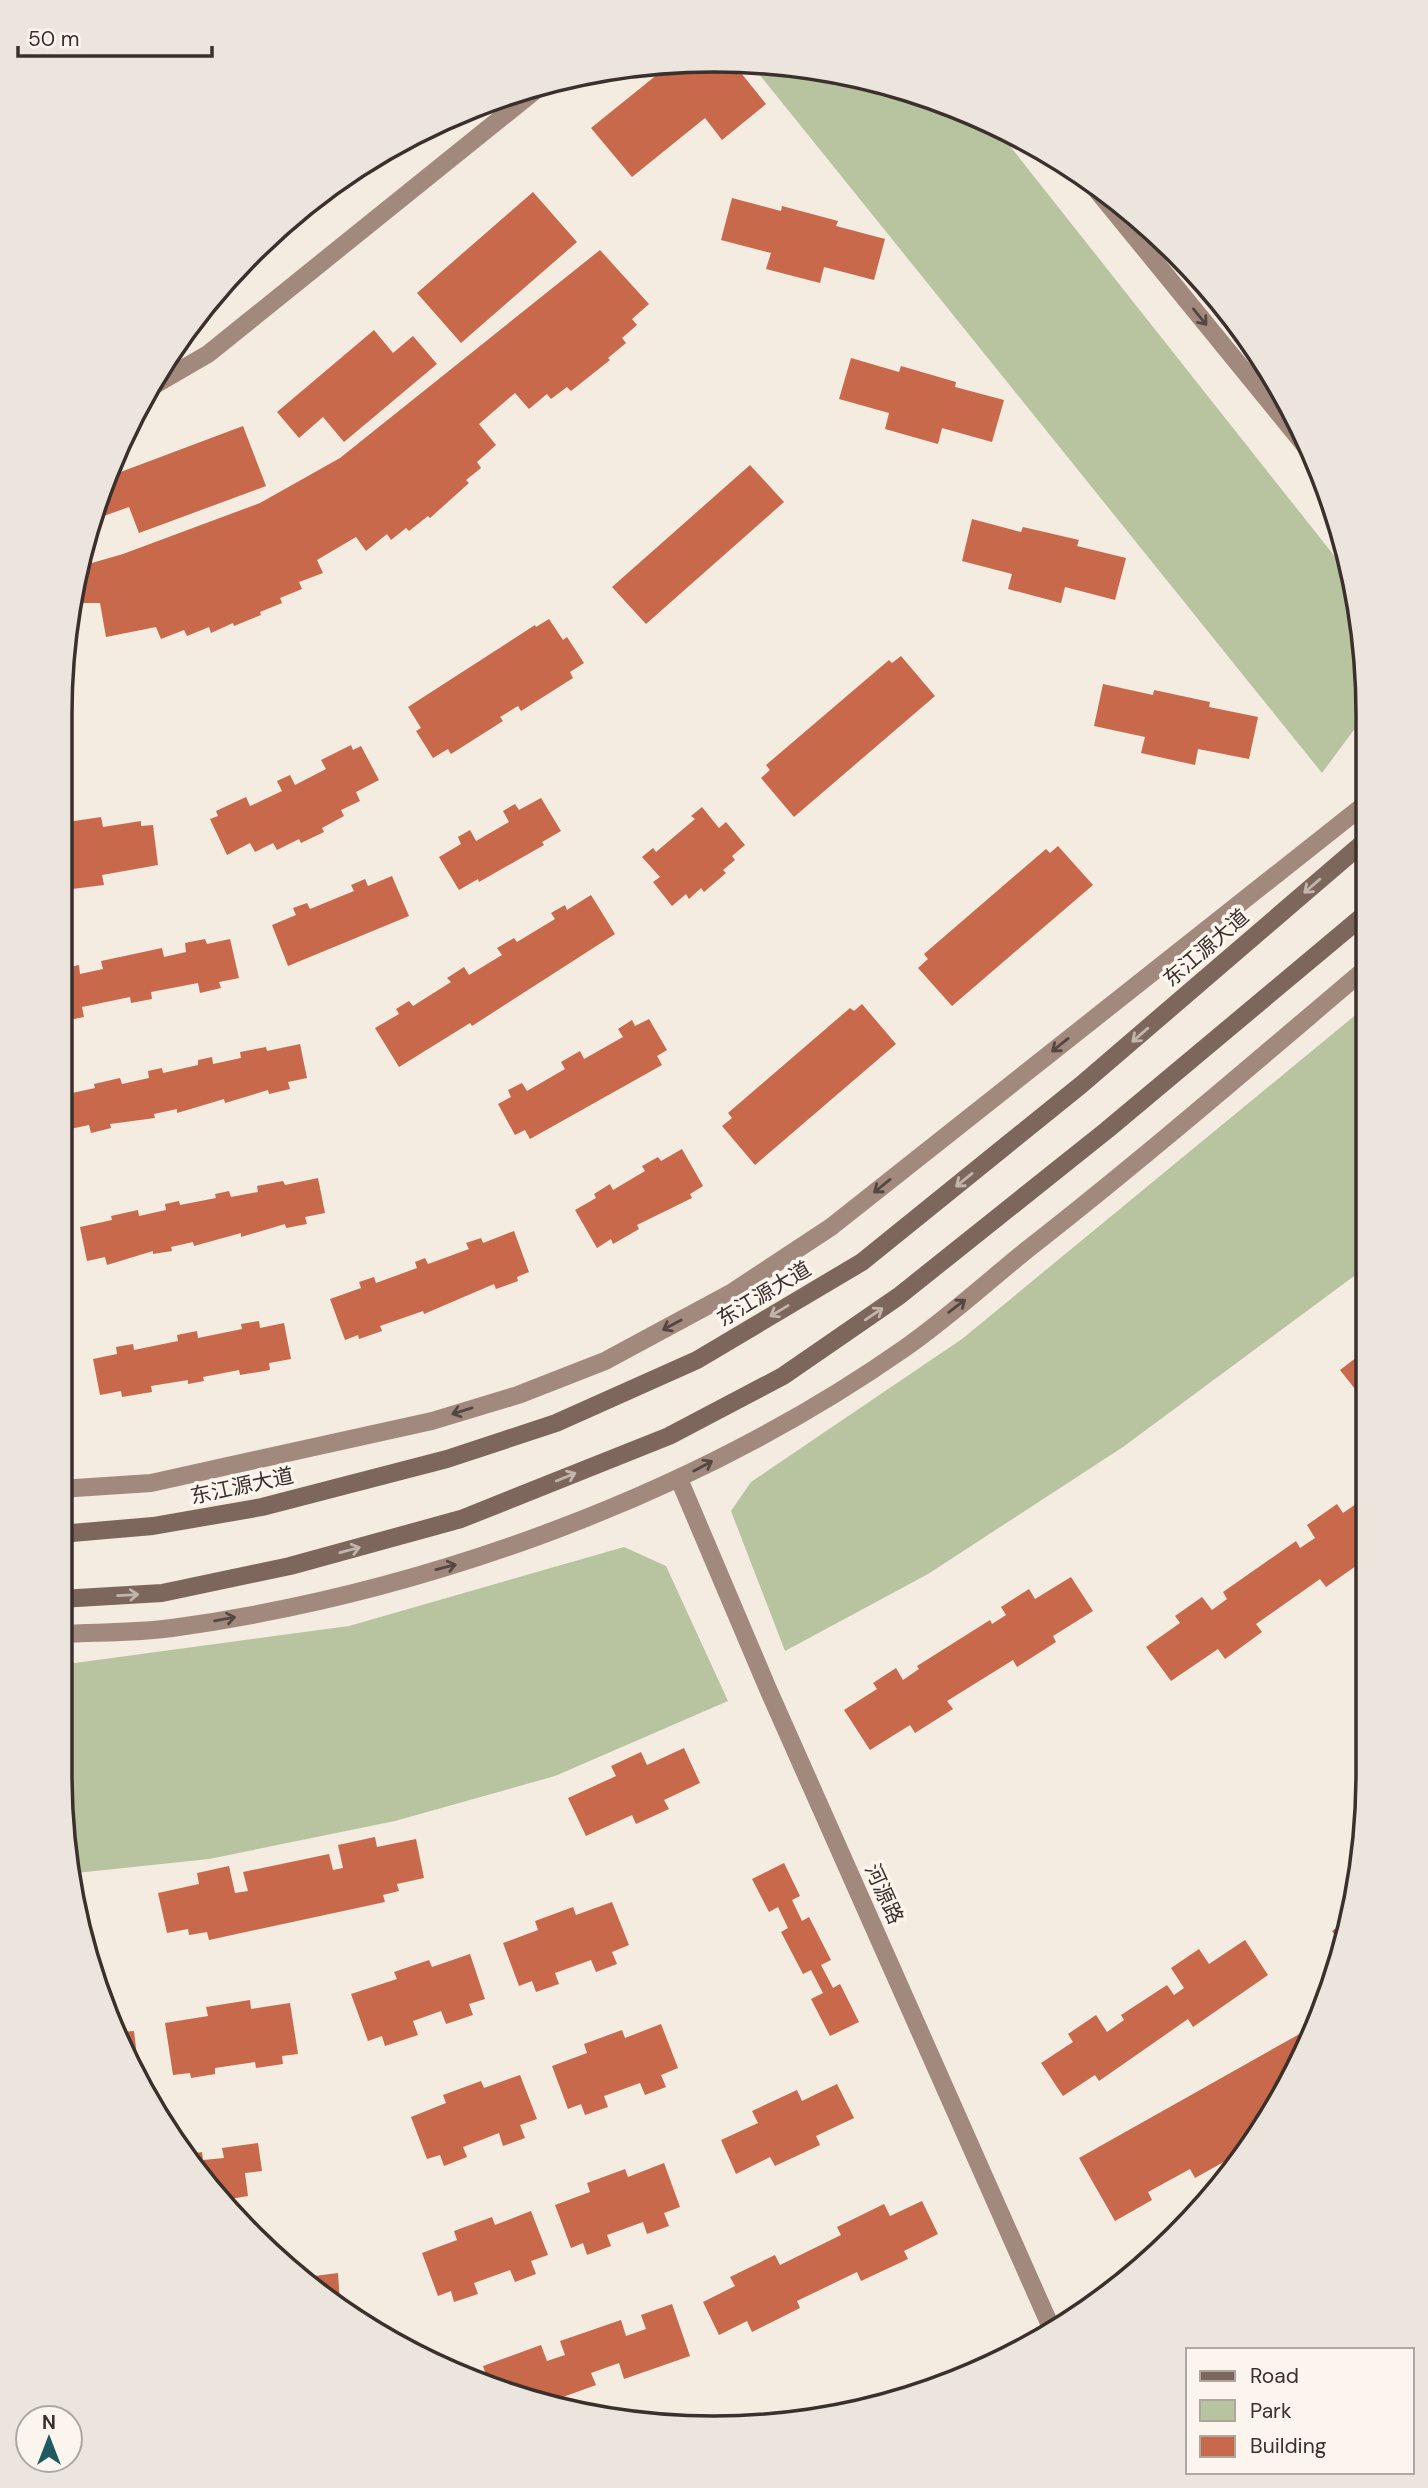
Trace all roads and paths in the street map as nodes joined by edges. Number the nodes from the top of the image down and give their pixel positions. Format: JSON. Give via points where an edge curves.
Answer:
{"nodes":[{"id":1,"x":521,"y":102,"type":"edge"},
{"id":2,"x":1115,"y":212,"type":"edge"},
{"id":3,"x":167,"y":378,"type":"edge"},
{"id":4,"x":1285,"y":422,"type":"edge"},
{"id":5,"x":1356,"y":811,"type":"edge"},
{"id":6,"x":1356,"y":847,"type":"edge"},
{"id":7,"x":1356,"y":922,"type":"edge"},
{"id":8,"x":1356,"y":977,"type":"edge"},
{"id":9,"x":679,"y":1479,"type":"junction"},
{"id":10,"x":72,"y":1488,"type":"edge"},
{"id":11,"x":72,"y":1533,"type":"edge"},
{"id":12,"x":72,"y":1598,"type":"edge"},
{"id":13,"x":72,"y":1633,"type":"edge"},
{"id":14,"x":1049,"y":2322,"type":"edge"}],
"edges":[{"from":1,"to":3,"type":"street","via":[[208,354]]},
{"from":2,"to":4,"type":"street","one_way":true},
{"from":5,"to":10,"type":"street","one_way":true,"via":[[831,1227],[731,1293],[605,1361],[518,1395],[418,1424],[151,1483]]},
{"from":6,"to":11,"type":"main road","name":"东江源大道","one_way":true,"via":[[1081,1085],[862,1262],[697,1360],[556,1423],[447,1459],[262,1507],[153,1526]]},
{"from":12,"to":7,"type":"main road","one_way":true,"via":[[162,1593],[290,1566],[461,1519],[669,1436],[783,1376],[899,1296]]},
{"from":9,"to":8,"type":"street","one_way":true,"via":[[792,1419],[906,1347],[1142,1159]]},
{"from":13,"to":9,"type":"street","one_way":true,"via":[[170,1629],[293,1606],[478,1559]]},
{"from":9,"to":14,"type":"street","name":"河源路"}]}
